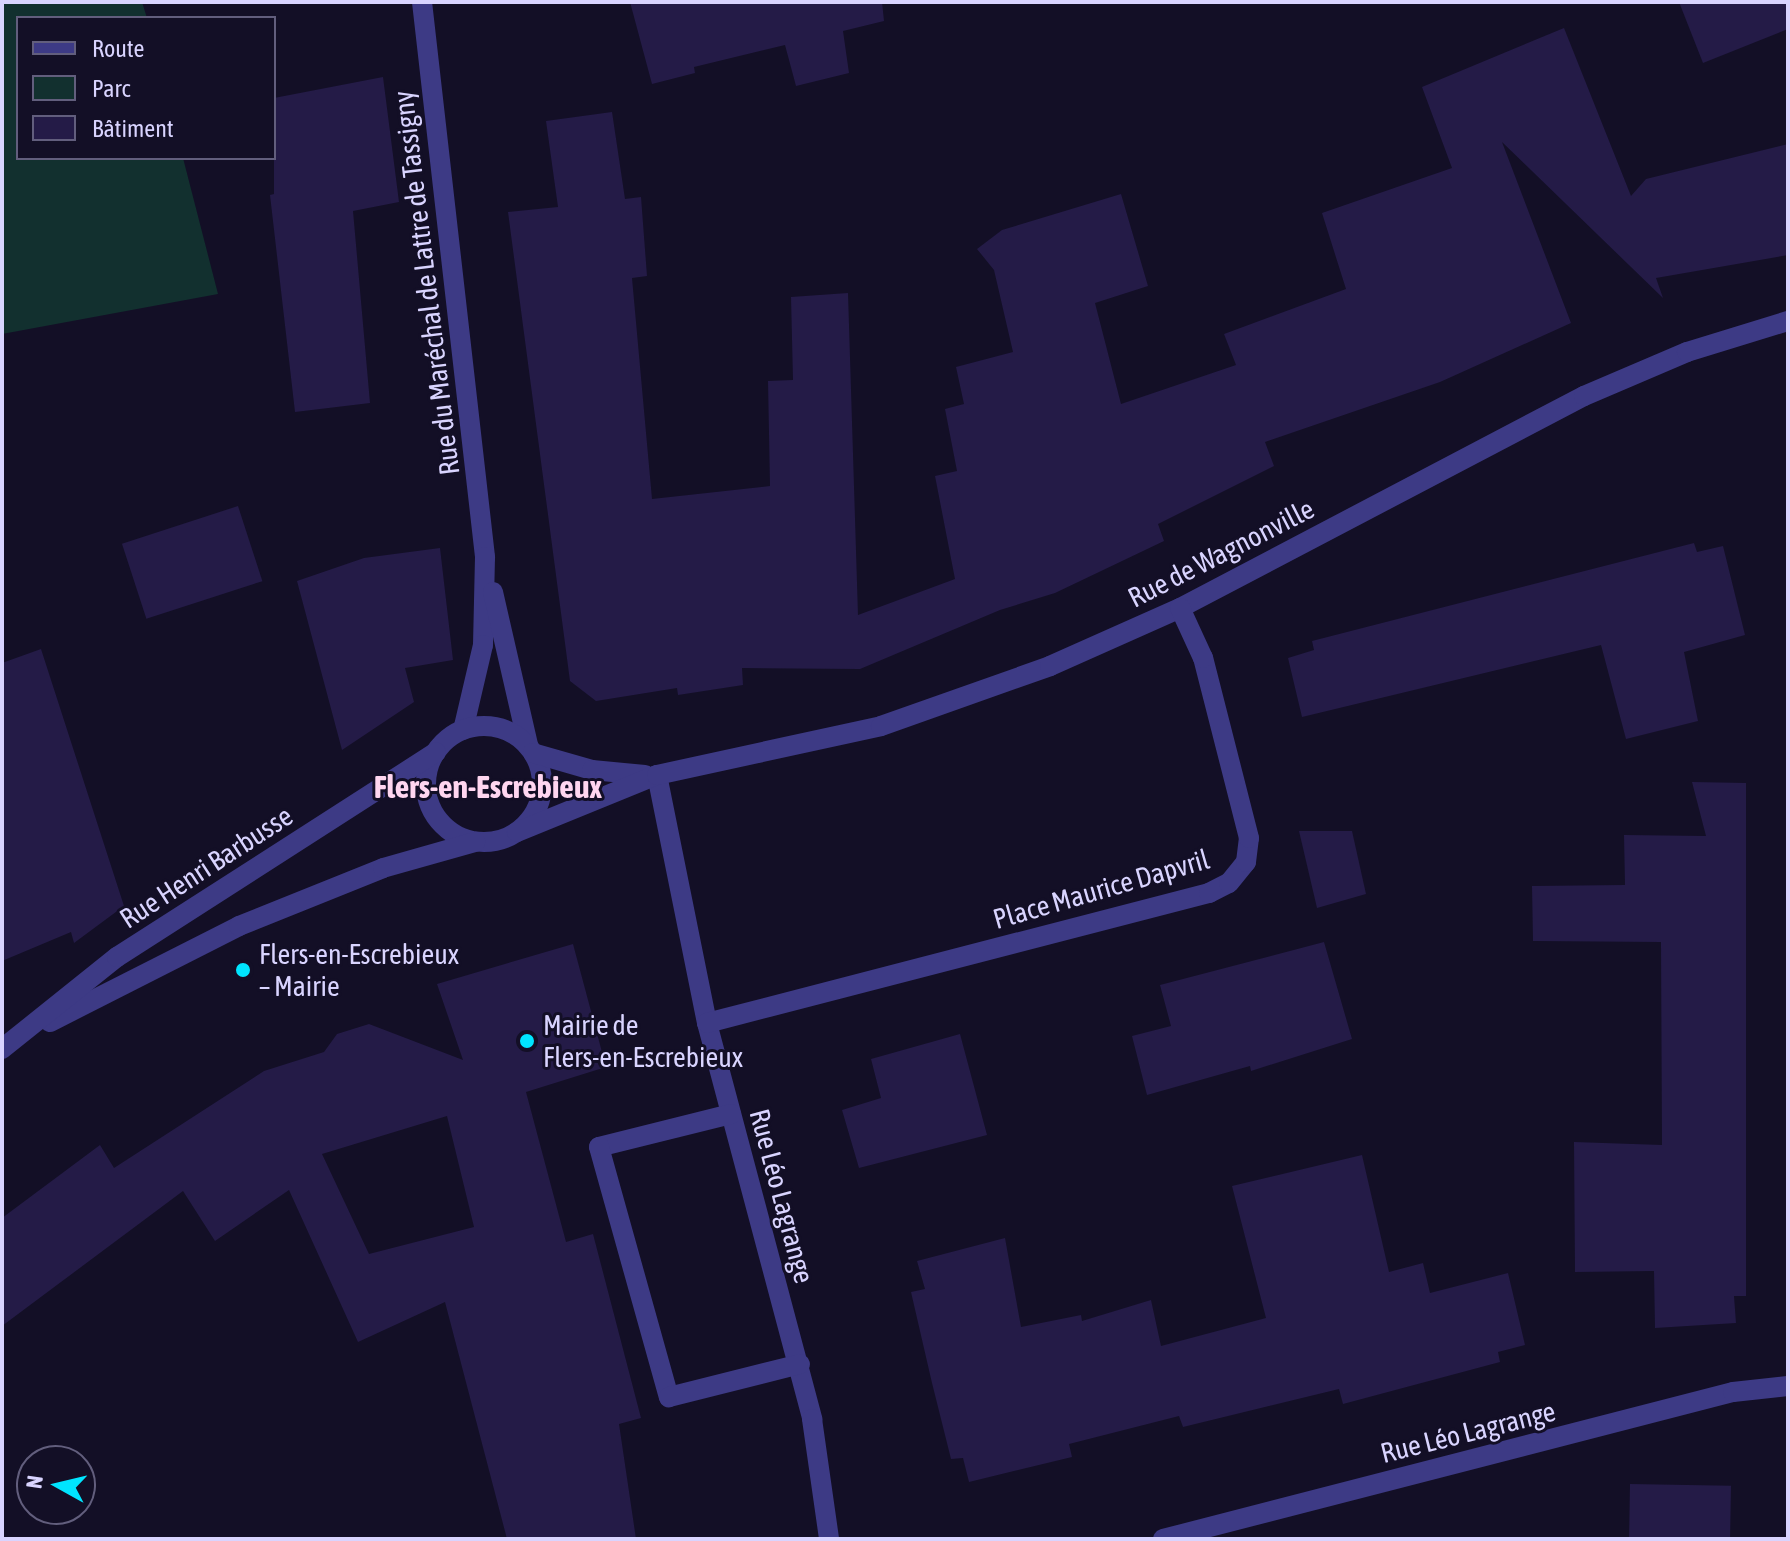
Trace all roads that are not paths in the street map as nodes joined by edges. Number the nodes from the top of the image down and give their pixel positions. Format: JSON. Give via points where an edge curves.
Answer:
{"nodes":[{"id":1,"x":422,"y":2,"type":"edge"},
{"id":2,"x":1788,"y":321,"type":"edge"},
{"id":3,"x":485,"y":557,"type":"junction"},
{"id":4,"x":1180,"y":608,"type":"junction"},
{"id":5,"x":463,"y":730,"type":"junction"},
{"id":6,"x":530,"y":749,"type":"junction"},
{"id":7,"x":436,"y":752,"type":"junction"},
{"id":8,"x":657,"y":775,"type":"junction"},
{"id":9,"x":517,"y":832,"type":"junction"},
{"id":10,"x":475,"y":842,"type":"junction"},
{"id":11,"x":707,"y":1023,"type":"junction"},
{"id":12,"x":8,"y":1045,"type":"edge"},
{"id":13,"x":731,"y":1114,"type":"junction"},
{"id":14,"x":800,"y":1364,"type":"junction"},
{"id":15,"x":1788,"y":1386,"type":"edge"},
{"id":16,"x":829,"y":1539,"type":"edge"},
{"id":17,"x":1163,"y":1539,"type":"edge"}],
"edges":[{"from":1,"to":3,"type":"street","name":"Rue du Maréchal de Lattre de Tassigny"},
{"from":2,"to":4,"type":"street","name":"Rue de Wagnonville","via":[[1687,352],[1584,396]]},
{"from":3,"to":5,"type":"street","name":"Rue du Maréchal de Lattre de Tassigny","via":[[483,645]]},
{"from":3,"to":6,"type":"street","name":"Rue du Maréchal de Lattre de Tassigny"},
{"from":4,"to":8,"type":"street","name":"Rue de Wagnonville","via":[[967,700],[810,744]]},
{"from":4,"to":11,"type":"street","name":"Place Maurice Dapvril","via":[[1203,658],[1249,838],[1246,862],[1229,883],[1209,893]]},
{"from":5,"to":6,"type":"street","via":[[498,727]]},
{"from":5,"to":7,"type":"street"},
{"from":6,"to":8,"type":"street","name":"Rue de Wagnonville","via":[[606,773]]},
{"from":6,"to":9,"type":"street","via":[[543,778],[541,795],[536,812]]},
{"from":7,"to":10,"type":"street","via":[[426,777],[433,812],[450,832]]},
{"from":7,"to":12,"type":"street","name":"Rue Henri Barbusse","via":[[139,942]]},
{"from":8,"to":9,"type":"street","name":"Rue de Wagnonville"},
{"from":8,"to":11,"type":"street","name":"Rue Léo Lagrange"},
{"from":9,"to":10,"type":"street","via":[[493,842]]},
{"from":10,"to":12,"type":"street","name":"Rue Henri Barbusse","via":[[383,868],[239,926]]},
{"from":11,"to":13,"type":"street","name":"Rue Léo Lagrange"},
{"from":13,"to":14,"type":"street","name":"Rue Léo Lagrange"},
{"from":13,"to":14,"type":"street","via":[[599,1147],[669,1397]]},
{"from":14,"to":16,"type":"street","name":"Rue Léo Lagrange"},
{"from":15,"to":17,"type":"street","name":"Rue Léo Lagrange","via":[[1733,1392]]}]}
